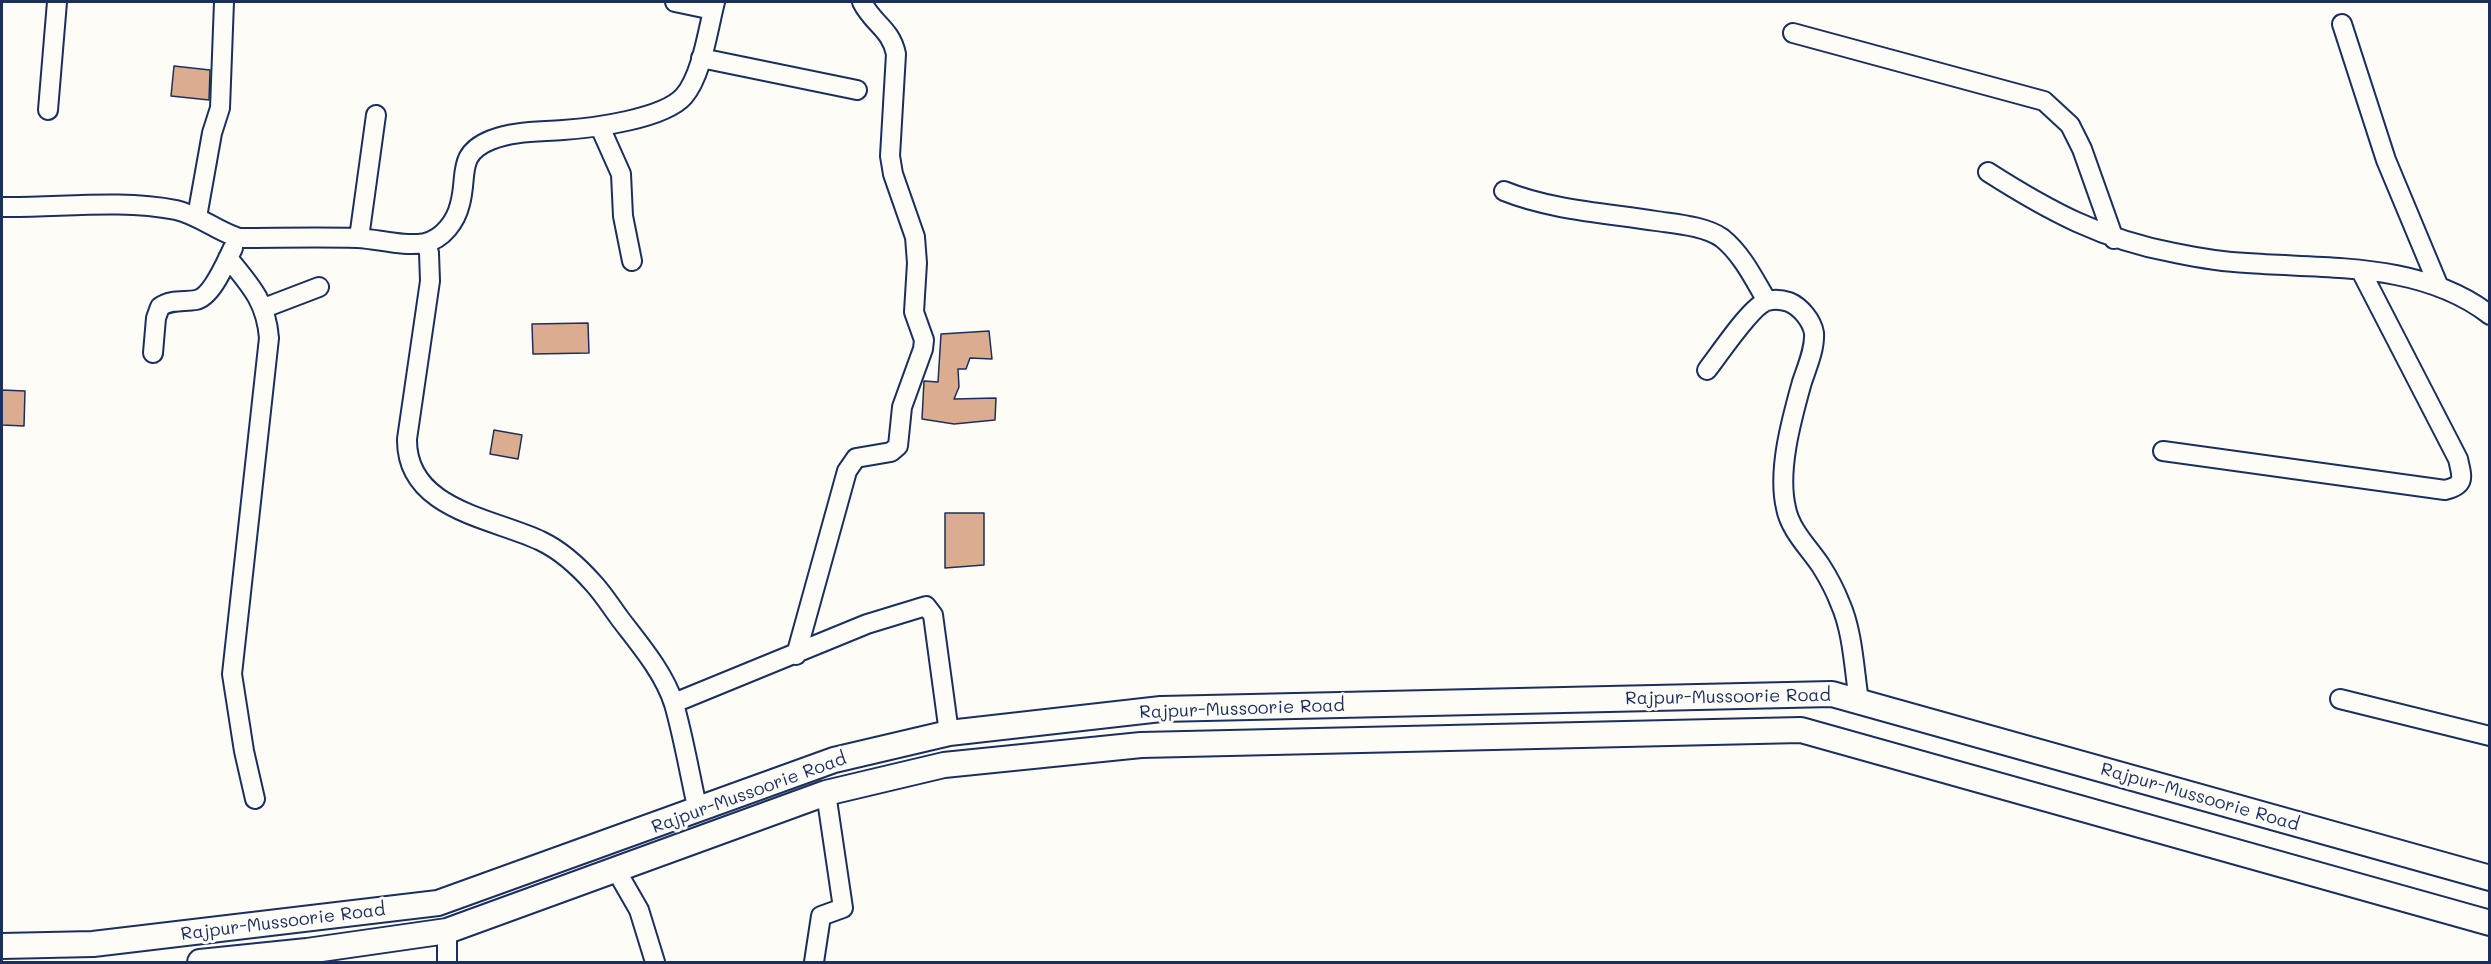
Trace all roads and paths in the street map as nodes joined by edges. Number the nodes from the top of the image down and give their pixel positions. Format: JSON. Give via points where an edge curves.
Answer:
{"nodes":[{"id":1,"x":57,"y":2,"type":"edge"},
{"id":2,"x":224,"y":2,"type":"edge"},
{"id":3,"x":675,"y":2,"type":"edge"},
{"id":4,"x":862,"y":2,"type":"edge"},
{"id":5,"x":714,"y":6,"type":"edge"},
{"id":6,"x":2342,"y":24,"type":"dead end"},
{"id":7,"x":1793,"y":33,"type":"dead end"},
{"id":8,"x":700,"y":58,"type":"junction"},
{"id":9,"x":857,"y":90,"type":"dead end"},
{"id":10,"x":48,"y":111,"type":"dead end"},
{"id":11,"x":376,"y":115,"type":"dead end"},
{"id":12,"x":600,"y":127,"type":"junction"},
{"id":13,"x":1988,"y":172,"type":"dead end"},
{"id":14,"x":1504,"y":191,"type":"dead end"},
{"id":15,"x":2,"y":207,"type":"edge"},
{"id":16,"x":197,"y":217,"type":"junction"},
{"id":17,"x":238,"y":238,"type":"junction"},
{"id":18,"x":358,"y":238,"type":"junction"},
{"id":19,"x":2114,"y":239,"type":"junction"},
{"id":20,"x":426,"y":243,"type":"junction"},
{"id":21,"x":228,"y":258,"type":"junction"},
{"id":22,"x":632,"y":261,"type":"dead end"},
{"id":23,"x":2361,"y":271,"type":"junction"},
{"id":24,"x":319,"y":287,"type":"dead end"},
{"id":25,"x":2439,"y":288,"type":"junction"},
{"id":26,"x":1767,"y":301,"type":"junction"},
{"id":27,"x":264,"y":308,"type":"junction"},
{"id":28,"x":2490,"y":315,"type":"edge"},
{"id":29,"x":153,"y":353,"type":"dead end"},
{"id":30,"x":1707,"y":370,"type":"dead end"},
{"id":31,"x":2163,"y":451,"type":"dead end"},
{"id":32,"x":796,"y":655,"type":"junction"},
{"id":33,"x":2340,"y":699,"type":"dead end"},
{"id":34,"x":1859,"y":701,"type":"junction"},
{"id":35,"x":674,"y":703,"type":"junction"},
{"id":36,"x":949,"y":733,"type":"junction"},
{"id":37,"x":2490,"y":736,"type":"edge"},
{"id":38,"x":788,"y":777,"type":"junction"},
{"id":39,"x":826,"y":793,"type":"junction"},
{"id":40,"x":255,"y":799,"type":"dead end"},
{"id":41,"x":795,"y":805,"type":"junction"},
{"id":42,"x":698,"y":811,"type":"junction"},
{"id":43,"x":616,"y":870,"type":"junction"},
{"id":44,"x":2490,"y":878,"type":"edge"},
{"id":45,"x":2490,"y":923,"type":"edge"},
{"id":46,"x":447,"y":931,"type":"junction"},
{"id":47,"x":2,"y":946,"type":"edge"},
{"id":48,"x":307,"y":957,"type":"edge"},
{"id":49,"x":200,"y":963,"type":"edge"},
{"id":50,"x":447,"y":963,"type":"edge"},
{"id":51,"x":654,"y":963,"type":"edge"},
{"id":52,"x":814,"y":963,"type":"edge"}],
"edges":[{"from":1,"to":10,"type":"street"},
{"from":2,"to":16,"type":"street","via":[[220,108]]},
{"from":3,"to":5,"type":"street"},
{"from":4,"to":32,"type":"street","via":[[891,38],[896,54],[890,156],[915,237],[914,312],[923,349],[902,407],[898,446],[891,452],[856,458],[847,471]]},
{"from":5,"to":8,"type":"street"},
{"from":6,"to":25,"type":"street","via":[[2386,160]]},
{"from":7,"to":19,"type":"street","via":[[2044,101],[2070,125]]},
{"from":8,"to":9,"type":"street"},
{"from":8,"to":12,"type":"street","via":[[690,87],[676,103],[661,111]]},
{"from":11,"to":18,"type":"street"},
{"from":12,"to":20,"type":"street","via":[[501,137],[477,147],[467,159],[456,216],[441,235]]},
{"from":12,"to":22,"type":"street","via":[[621,174],[623,216]]},
{"from":13,"to":19,"type":"street","via":[[2035,202]]},
{"from":14,"to":26,"type":"street","via":[[1534,202],[1670,224],[1720,237],[1733,248]]},
{"from":15,"to":16,"type":"street","via":[[136,205]]},
{"from":16,"to":17,"type":"street"},
{"from":17,"to":18,"type":"street"},
{"from":17,"to":21,"type":"street"},
{"from":18,"to":20,"type":"street"},
{"from":19,"to":23,"type":"street","via":[[2220,260]]},
{"from":20,"to":35,"type":"street","via":[[430,281],[407,439],[412,469],[427,488],[448,504],[559,551],[595,585],[654,664]]},
{"from":21,"to":27,"type":"street"},
{"from":21,"to":29,"type":"street","via":[[207,295],[160,307]]},
{"from":23,"to":25,"type":"street","via":[[2391,274]]},
{"from":23,"to":31,"type":"street","via":[[2458,459],[2462,476],[2456,488],[2445,490]]},
{"from":24,"to":27,"type":"street"},
{"from":25,"to":28,"type":"street"},
{"from":26,"to":30,"type":"street","via":[[1755,309]]},
{"from":26,"to":34,"type":"street","via":[[1793,303],[1812,325],[1814,335],[1786,456],[1786,510],[1841,604],[1848,625]]},
{"from":27,"to":40,"type":"street","via":[[268,338],[232,674]]},
{"from":32,"to":35,"type":"street"},
{"from":32,"to":36,"type":"street","via":[[867,624],[929,608]]},
{"from":33,"to":37,"type":"street"},
{"from":34,"to":36,"type":"main road","name":"Rajpur-Mussoorie Road","via":[[1832,694],[1161,709]]},
{"from":34,"to":44,"type":"main road","name":"Rajpur-Mussoorie Road"},
{"from":35,"to":42,"type":"street"},
{"from":36,"to":38,"type":"main road","name":"Rajpur-Mussoorie Road","via":[[834,760]]},
{"from":38,"to":41,"type":"main road"},
{"from":38,"to":42,"type":"main road","name":"Rajpur-Mussoorie Road"},
{"from":39,"to":41,"type":"main road","name":"Rajpur-Mussoorie Road"},
{"from":39,"to":45,"type":"main road","name":"Rajpur-Mussoorie Road","via":[[944,765],[1141,745],[1801,730]]},
{"from":39,"to":52,"type":"street","via":[[843,908],[821,916]]},
{"from":41,"to":43,"type":"main road","name":"Rajpur-Mussoorie Road"},
{"from":42,"to":47,"type":"main road","name":"Rajpur-Mussoorie Road","via":[[438,903],[93,944]]},
{"from":43,"to":46,"type":"main road","name":"Rajpur-Mussoorie Road"},
{"from":43,"to":51,"type":"street","via":[[639,910]]},
{"from":46,"to":48,"type":"main road","name":"Rajpur-Mussoorie Road"},
{"from":46,"to":50,"type":"street"},
{"from":48,"to":49,"type":"main road","name":"Rajpur-Mussoorie Road"}]}
